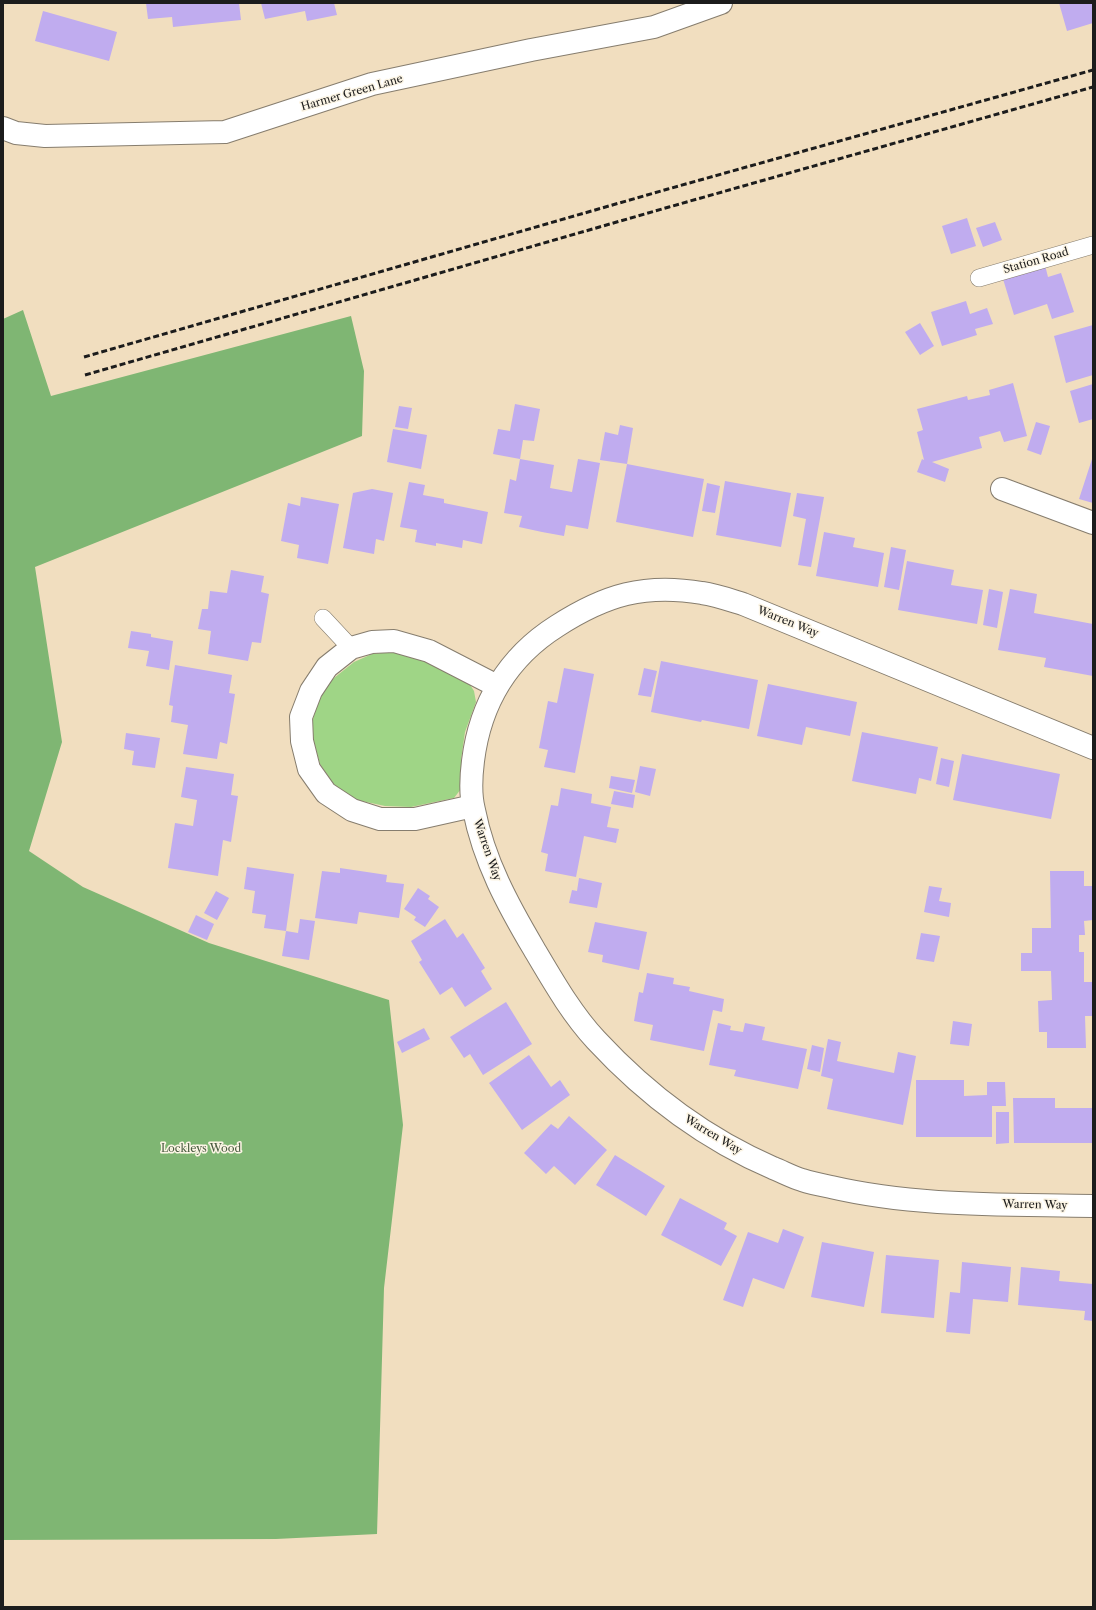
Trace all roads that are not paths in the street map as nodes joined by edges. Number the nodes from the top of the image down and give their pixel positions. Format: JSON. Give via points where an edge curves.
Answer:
{"nodes":[{"id":1,"x":721,"y":3,"type":"edge"},
{"id":2,"x":3,"y":128,"type":"edge"},
{"id":3,"x":1093,"y":245,"type":"edge"},
{"id":4,"x":979,"y":278,"type":"dead end"},
{"id":5,"x":1002,"y":490,"type":"dead end"},
{"id":6,"x":1093,"y":523,"type":"edge"},
{"id":7,"x":323,"y":618,"type":"dead end"},
{"id":8,"x":351,"y":648,"type":"junction"},
{"id":9,"x":497,"y":686,"type":"junction"},
{"id":10,"x":1093,"y":748,"type":"edge"},
{"id":11,"x":473,"y":806,"type":"junction"},
{"id":12,"x":1093,"y":1206,"type":"edge"}],
"edges":[{"from":1,"to":2,"type":"street","name":"Harmer Green Lane","via":[[654,27],[372,84],[225,132],[45,136],[16,133]]},
{"from":3,"to":4,"type":"lane","name":"Station Road"},
{"from":5,"to":6,"type":"street"},
{"from":7,"to":8,"type":"lane"},
{"from":8,"to":9,"type":"street","name":"Warren Way","via":[[372,642],[394,641],[429,651]]},
{"from":8,"to":11,"type":"street","name":"Warren Way","via":[[327,667],[311,690],[301,717],[302,741],[309,769],[326,793],[352,810],[380,819],[415,819]]},
{"from":9,"to":10,"type":"street","name":"Warren Way","via":[[519,657],[550,630],[576,613],[605,600],[638,590],[672,589],[705,593],[743,604]]},
{"from":9,"to":11,"type":"street","name":"Warren Way","via":[[483,715],[475,745],[472,773]]},
{"from":11,"to":12,"type":"street","name":"Warren Way","via":[[482,844],[494,877],[563,998],[595,1039],[638,1081],[690,1123],[750,1158],[802,1180],[863,1195],[935,1203]]}]}
